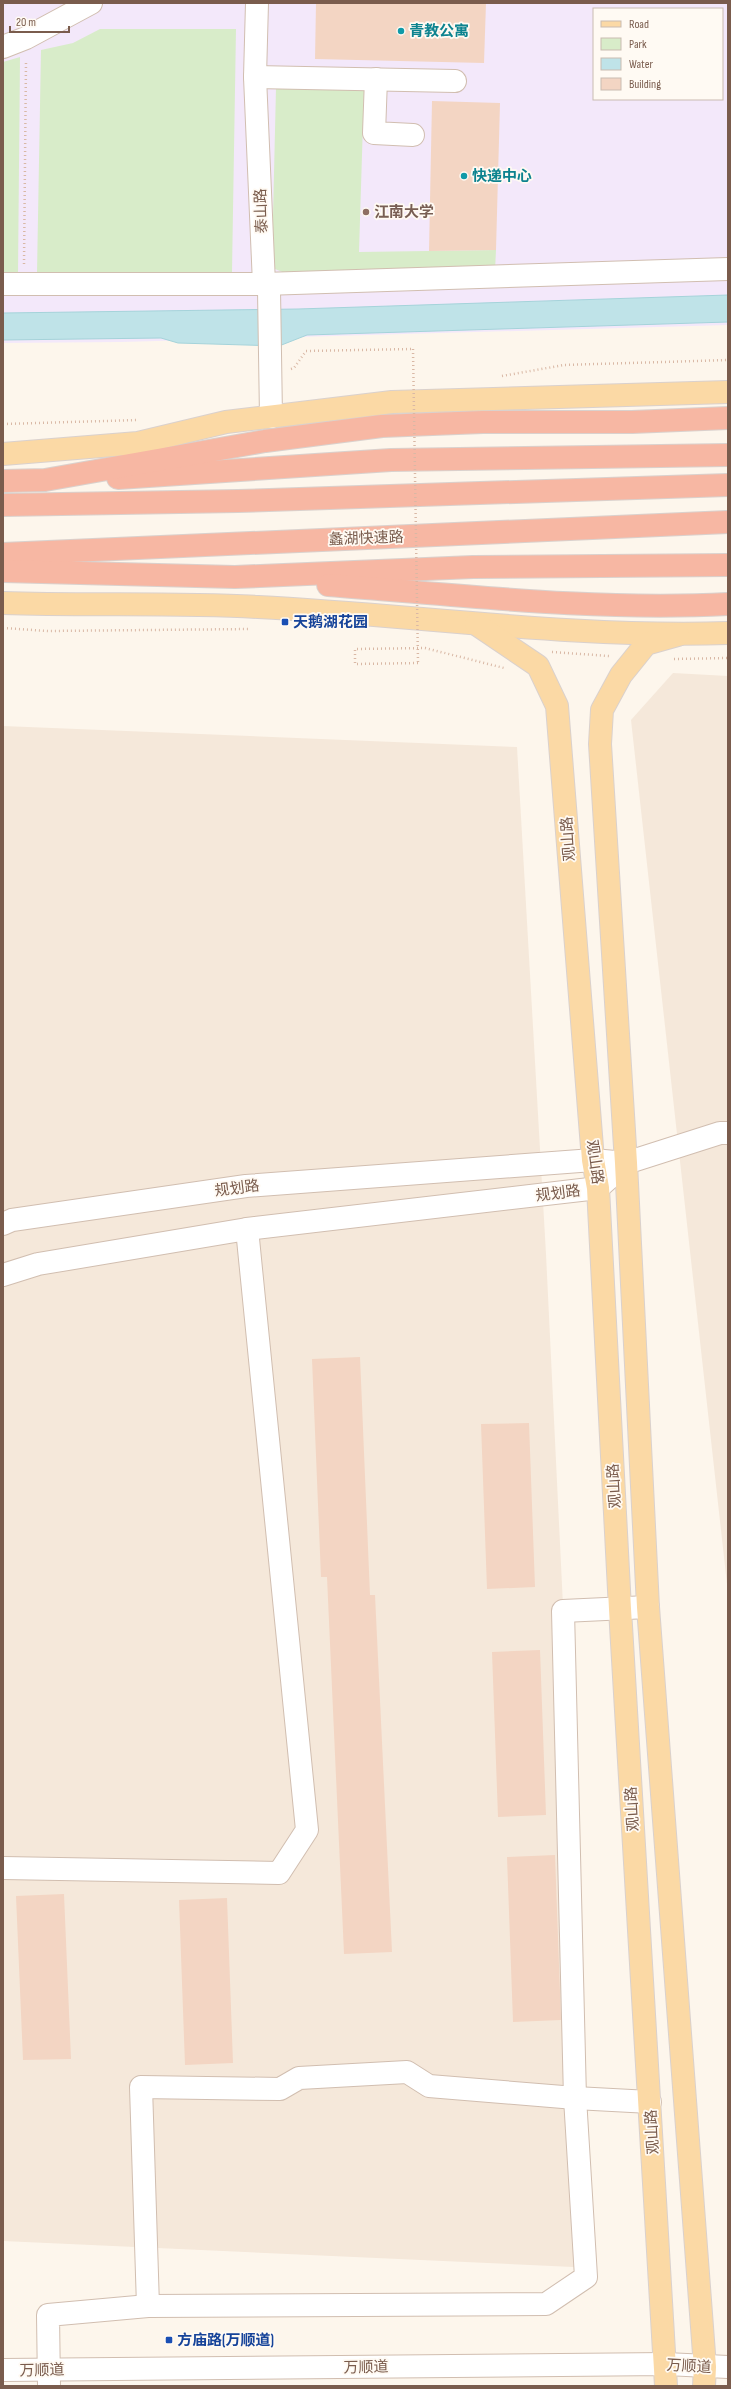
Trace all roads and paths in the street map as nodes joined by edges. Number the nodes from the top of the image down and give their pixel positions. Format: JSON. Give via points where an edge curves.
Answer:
{"nodes":[{"id":1,"x":90,"y":3,"type":"edge"},
{"id":2,"x":257,"y":3,"type":"edge"},
{"id":3,"x":26,"y":38,"type":"junction"},
{"id":4,"x":3,"y":47,"type":"edge"},
{"id":5,"x":255,"y":77,"type":"junction"},
{"id":6,"x":376,"y":79,"type":"junction"},
{"id":7,"x":456,"y":81,"type":"dead end"},
{"id":8,"x":414,"y":135,"type":"dead end"},
{"id":9,"x":728,"y":269,"type":"edge"},
{"id":10,"x":13,"y":284,"type":"edge"},
{"id":11,"x":267,"y":287,"type":"junction"},
{"id":12,"x":306,"y":351,"type":"dead end"},
{"id":13,"x":728,"y":360,"type":"edge"},
{"id":14,"x":497,"y":377,"type":"dead end"},
{"id":15,"x":728,"y":392,"type":"edge"},
{"id":16,"x":271,"y":417,"type":"junction"},
{"id":17,"x":728,"y":418,"type":"edge"},
{"id":18,"x":143,"y":420,"type":"dead end"},
{"id":19,"x":3,"y":424,"type":"edge"},
{"id":20,"x":3,"y":454,"type":"edge"},
{"id":21,"x":728,"y":455,"type":"edge"},
{"id":22,"x":45,"y":480,"type":"junction"},
{"id":23,"x":3,"y":481,"type":"edge"},
{"id":24,"x":728,"y":485,"type":"edge"},
{"id":25,"x":3,"y":505,"type":"edge"},
{"id":26,"x":728,"y":522,"type":"edge"},
{"id":27,"x":3,"y":554,"type":"edge"},
{"id":28,"x":728,"y":565,"type":"edge"},
{"id":29,"x":3,"y":572,"type":"edge"},
{"id":30,"x":235,"y":578,"type":"junction"},
{"id":31,"x":3,"y":603,"type":"edge"},
{"id":32,"x":728,"y":604,"type":"edge"},
{"id":33,"x":476,"y":624,"type":"junction"},
{"id":34,"x":3,"y":628,"type":"edge"},
{"id":35,"x":251,"y":629,"type":"dead end"},
{"id":36,"x":728,"y":633,"type":"edge"},
{"id":37,"x":678,"y":635,"type":"junction"},
{"id":38,"x":415,"y":639,"type":"dead end"},
{"id":39,"x":423,"y":639,"type":"dead end"},
{"id":40,"x":549,"y":652,"type":"dead end"},
{"id":41,"x":635,"y":657,"type":"junction"},
{"id":42,"x":728,"y":658,"type":"edge"},
{"id":43,"x":666,"y":660,"type":"dead end"},
{"id":44,"x":507,"y":668,"type":"dead end"},
{"id":45,"x":728,"y":1133,"type":"edge"},
{"id":46,"x":593,"y":1160,"type":"junction"},
{"id":47,"x":626,"y":1163,"type":"junction"},
{"id":48,"x":598,"y":1188,"type":"junction"},
{"id":49,"x":3,"y":1224,"type":"edge"},
{"id":50,"x":247,"y":1229,"type":"junction"},
{"id":51,"x":3,"y":1276,"type":"edge"},
{"id":52,"x":648,"y":1607,"type":"junction"},
{"id":53,"x":620,"y":1609,"type":"junction"},
{"id":54,"x":3,"y":1868,"type":"edge"},
{"id":55,"x":575,"y":2098,"type":"junction"},
{"id":56,"x":650,"y":2102,"type":"junction"},
{"id":57,"x":148,"y":2306,"type":"junction"},
{"id":58,"x":666,"y":2364,"type":"junction"},
{"id":59,"x":728,"y":2367,"type":"edge"},
{"id":60,"x":3,"y":2370,"type":"edge"},
{"id":61,"x":704,"y":2377,"type":"edge"},
{"id":62,"x":49,"y":2378,"type":"edge"},
{"id":63,"x":666,"y":2386,"type":"edge"}],
"edges":[{"from":1,"to":3,"type":"street"},
{"from":2,"to":5,"type":"street","name":"泰山路"},
{"from":3,"to":4,"type":"street"},
{"from":3,"to":10,"type":"path"},
{"from":5,"to":6,"type":"street"},
{"from":5,"to":11,"type":"street","name":"泰山路"},
{"from":6,"to":7,"type":"street"},
{"from":6,"to":8,"type":"street","via":[[374,133]]},
{"from":9,"to":11,"type":"street"},
{"from":10,"to":11,"type":"street"},
{"from":11,"to":16,"type":"street","name":"泰山路"},
{"from":12,"to":44,"type":"path","bridge":true,"via":[[413,349],[418,662],[355,664],[355,649],[425,648]]},
{"from":13,"to":14,"type":"path","via":[[564,365]]},
{"from":15,"to":16,"type":"main road","via":[[392,402]]},
{"from":16,"to":20,"type":"main road","via":[[226,422],[138,443]]},
{"from":17,"to":22,"type":"highway","via":[[382,426],[265,441]]},
{"from":18,"to":19,"type":"path"},
{"from":21,"to":22,"type":"highway","via":[[391,460],[142,477]]},
{"from":22,"to":23,"type":"highway"},
{"from":24,"to":25,"type":"highway","via":[[277,500]]},
{"from":26,"to":27,"type":"highway","name":"蠡湖快速路"},
{"from":28,"to":30,"type":"highway","via":[[473,567]]},
{"from":29,"to":30,"type":"highway"},
{"from":30,"to":32,"type":"highway","via":[[575,604]]},
{"from":31,"to":33,"type":"main road","via":[[258,607]]},
{"from":33,"to":37,"type":"main road"},
{"from":33,"to":46,"type":"main road","name":"观山路","via":[[538,666],[557,706]]},
{"from":34,"to":35,"type":"path","via":[[48,631]]},
{"from":36,"to":37,"type":"main road"},
{"from":37,"to":41,"type":"main road","name":"观山路","via":[[646,644]]},
{"from":38,"to":39,"type":"path"},
{"from":40,"to":41,"type":"path"},
{"from":41,"to":47,"type":"main road","name":"观山路","via":[[621,675],[602,710],[600,744]]},
{"from":42,"to":43,"type":"path"},
{"from":45,"to":47,"type":"street","via":[[720,1133]]},
{"from":46,"to":47,"type":"street","name":"规划路"},
{"from":46,"to":48,"type":"main road","name":"观山路"},
{"from":46,"to":49,"type":"street","name":"规划路","via":[[246,1186],[12,1220]]},
{"from":47,"to":48,"type":"street","name":"规划路"},
{"from":47,"to":52,"type":"main road","name":"观山路"},
{"from":48,"to":50,"type":"street","name":"规划路"},
{"from":48,"to":53,"type":"main road","name":"观山路"},
{"from":50,"to":51,"type":"street","name":"规划路","via":[[38,1264]]},
{"from":50,"to":54,"type":"street","via":[[307,1830],[279,1873]]},
{"from":52,"to":53,"type":"street"},
{"from":52,"to":61,"type":"main road","name":"观山路"},
{"from":53,"to":55,"type":"street","via":[[563,1611]]},
{"from":53,"to":56,"type":"main road","name":"观山路"},
{"from":55,"to":56,"type":"street"},
{"from":55,"to":57,"type":"street","via":[[586,2277],[546,2304]]},
{"from":55,"to":57,"type":"street","via":[[429,2086],[407,2072],[299,2078],[280,2089],[141,2087]]},
{"from":56,"to":58,"type":"main road","name":"观山路"},
{"from":57,"to":62,"type":"street","via":[[48,2315]]},
{"from":58,"to":61,"type":"street","name":"万顺道"},
{"from":58,"to":62,"type":"street","name":"万顺道"},
{"from":58,"to":63,"type":"main road","name":"观山路"},
{"from":59,"to":61,"type":"street","name":"万顺道"},
{"from":60,"to":62,"type":"street","name":"万顺道"}]}
